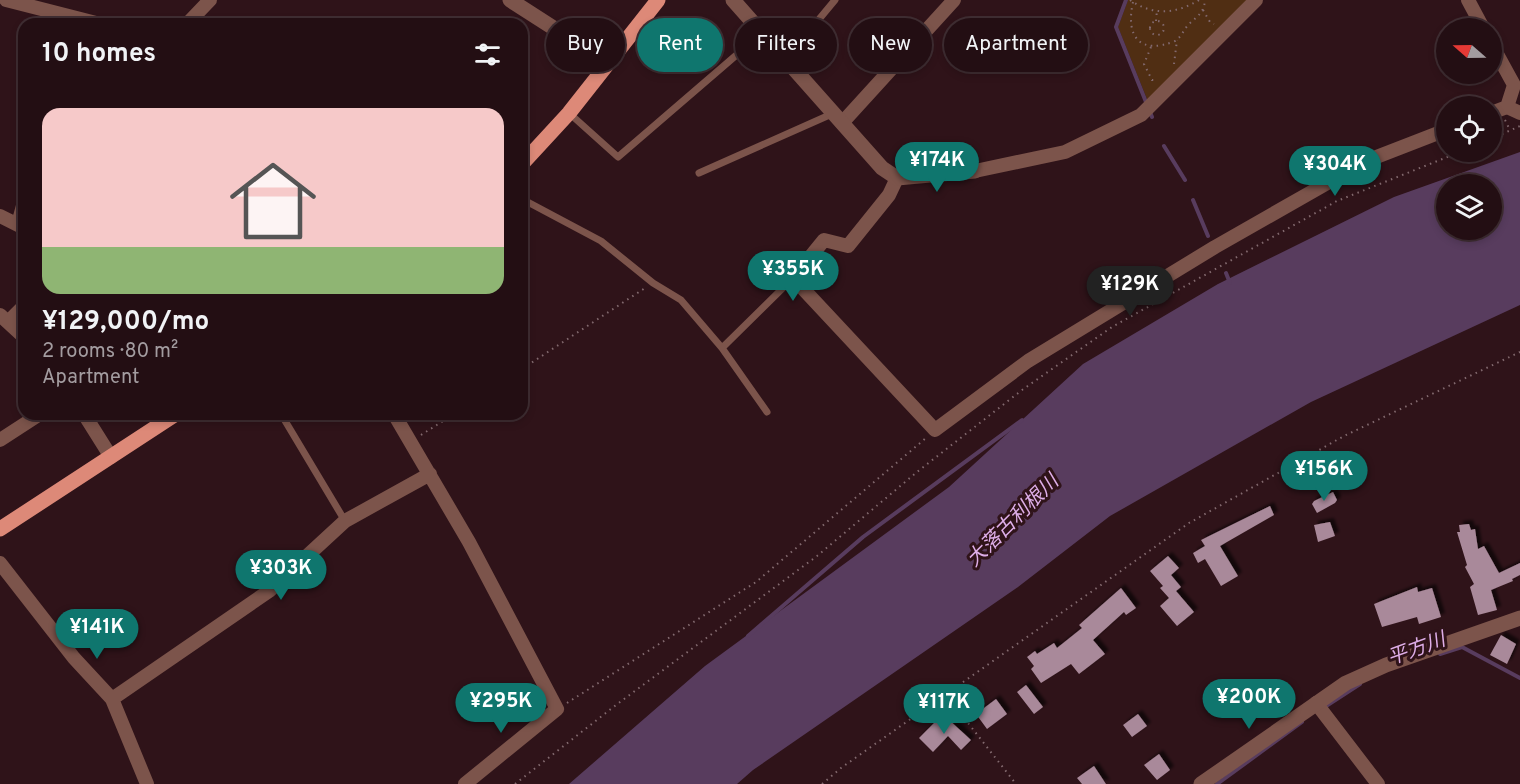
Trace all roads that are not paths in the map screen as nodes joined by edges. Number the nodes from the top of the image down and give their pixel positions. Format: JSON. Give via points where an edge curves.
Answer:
{"nodes":[{"id":1,"x":6,"y":0,"type":"edge"},
{"id":2,"x":210,"y":0,"type":"edge"},
{"id":3,"x":510,"y":0,"type":"edge"},
{"id":4,"x":658,"y":0,"type":"edge"},
{"id":5,"x":733,"y":0,"type":"edge"},
{"id":6,"x":836,"y":0,"type":"edge"},
{"id":7,"x":954,"y":0,"type":"edge"},
{"id":8,"x":1256,"y":0,"type":"edge"},
{"id":9,"x":1468,"y":0,"type":"edge"},
{"id":10,"x":68,"y":18,"type":"edge"},
{"id":11,"x":193,"y":18,"type":"edge"},
{"id":12,"x":749,"y":18,"type":"edge"},
{"id":13,"x":821,"y":18,"type":"edge"},
{"id":14,"x":1478,"y":18,"type":"edge"},
{"id":15,"x":546,"y":23,"type":"edge"},
{"id":16,"x":625,"y":42,"type":"edge"},
{"id":17,"x":735,"y":56,"type":"edge"},
{"id":18,"x":1502,"y":63,"type":"edge"},
{"id":19,"x":601,"y":72,"type":"edge"},
{"id":20,"x":797,"y":72,"type":"edge"},
{"id":21,"x":1507,"y":106,"type":"junction"},
{"id":22,"x":1502,"y":108,"type":"edge"},
{"id":23,"x":568,"y":113,"type":"junction"},
{"id":24,"x":1520,"y":113,"type":"edge"},
{"id":25,"x":838,"y":118,"type":"junction"},
{"id":26,"x":1436,"y":134,"type":"edge"},
{"id":27,"x":528,"y":157,"type":"edge"},
{"id":28,"x":975,"y":171,"type":"joint"},
{"id":29,"x":699,"y":174,"type":"dead end"},
{"id":30,"x":897,"y":178,"type":"junction"},
{"id":31,"x":528,"y":202,"type":"edge"},
{"id":32,"x":0,"y":216,"type":"edge"},
{"id":33,"x":18,"y":225,"type":"edge"},
{"id":34,"x":793,"y":278,"type":"junction"},
{"id":35,"x":18,"y":310,"type":"edge"},
{"id":36,"x":4,"y":318,"type":"edge"},
{"id":37,"x":18,"y":332,"type":"edge"},
{"id":38,"x":722,"y":348,"type":"junction"},
{"id":39,"x":767,"y":412,"type":"dead end"},
{"id":40,"x":31,"y":420,"type":"edge"},
{"id":41,"x":88,"y":420,"type":"edge"},
{"id":42,"x":167,"y":420,"type":"edge"},
{"id":43,"x":286,"y":420,"type":"edge"},
{"id":44,"x":398,"y":420,"type":"edge"},
{"id":45,"x":0,"y":440,"type":"edge"},
{"id":46,"x":111,"y":457,"type":"junction"},
{"id":47,"x":430,"y":474,"type":"junction"},
{"id":48,"x":345,"y":521,"type":"junction"},
{"id":49,"x":0,"y":529,"type":"edge"},
{"id":50,"x":0,"y":563,"type":"edge"},
{"id":51,"x":1520,"y":618,"type":"edge"},
{"id":52,"x":112,"y":699,"type":"junction"},
{"id":53,"x":1316,"y":703,"type":"junction"},
{"id":54,"x":147,"y":784,"type":"edge"},
{"id":55,"x":465,"y":784,"type":"edge"},
{"id":56,"x":1201,"y":784,"type":"edge"},
{"id":57,"x":1378,"y":784,"type":"edge"}],
"edges":[{"from":1,"to":10,"type":"street"},
{"from":2,"to":11,"type":"street"},
{"from":3,"to":15,"type":"street"},
{"from":4,"to":16,"type":"main road"},
{"from":5,"to":12,"type":"street"},
{"from":6,"to":13,"type":"lane"},
{"from":7,"to":25,"type":"street"},
{"from":8,"to":28,"type":"street","via":[[1143,114],[1065,152]]},
{"from":9,"to":14,"type":"street"},
{"from":17,"to":23,"type":"lane","via":[[618,157]]},
{"from":18,"to":21,"type":"street","via":[[1514,85]]},
{"from":19,"to":23,"type":"main road"},
{"from":20,"to":25,"type":"street"},
{"from":21,"to":22,"type":"street"},
{"from":21,"to":24,"type":"street"},
{"from":23,"to":27,"type":"main road"},
{"from":25,"to":29,"type":"lane"},
{"from":25,"to":30,"type":"street","via":[[882,168]]},
{"from":26,"to":34,"type":"street","via":[[1366,161],[1215,247],[1028,361],[935,430]]},
{"from":28,"to":30,"type":"street"},
{"from":30,"to":34,"type":"street","via":[[889,195],[848,246],[824,240]]},
{"from":31,"to":38,"type":"lane","via":[[601,241],[681,300]]},
{"from":32,"to":33,"type":"street"},
{"from":34,"to":38,"type":"lane"},
{"from":35,"to":36,"type":"street"},
{"from":36,"to":37,"type":"street"},
{"from":38,"to":39,"type":"lane"},
{"from":40,"to":45,"type":"street"},
{"from":41,"to":46,"type":"street"},
{"from":42,"to":46,"type":"main road"},
{"from":43,"to":48,"type":"lane"},
{"from":44,"to":47,"type":"street"},
{"from":46,"to":49,"type":"main road"},
{"from":47,"to":48,"type":"street"},
{"from":47,"to":55,"type":"street","via":[[557,709]]},
{"from":48,"to":52,"type":"street","via":[[269,591]]},
{"from":50,"to":52,"type":"street","via":[[74,658]]},
{"from":51,"to":53,"type":"street","via":[[1386,665],[1346,683]]},
{"from":52,"to":54,"type":"street"},
{"from":53,"to":56,"type":"street"},
{"from":53,"to":57,"type":"street"}]}
